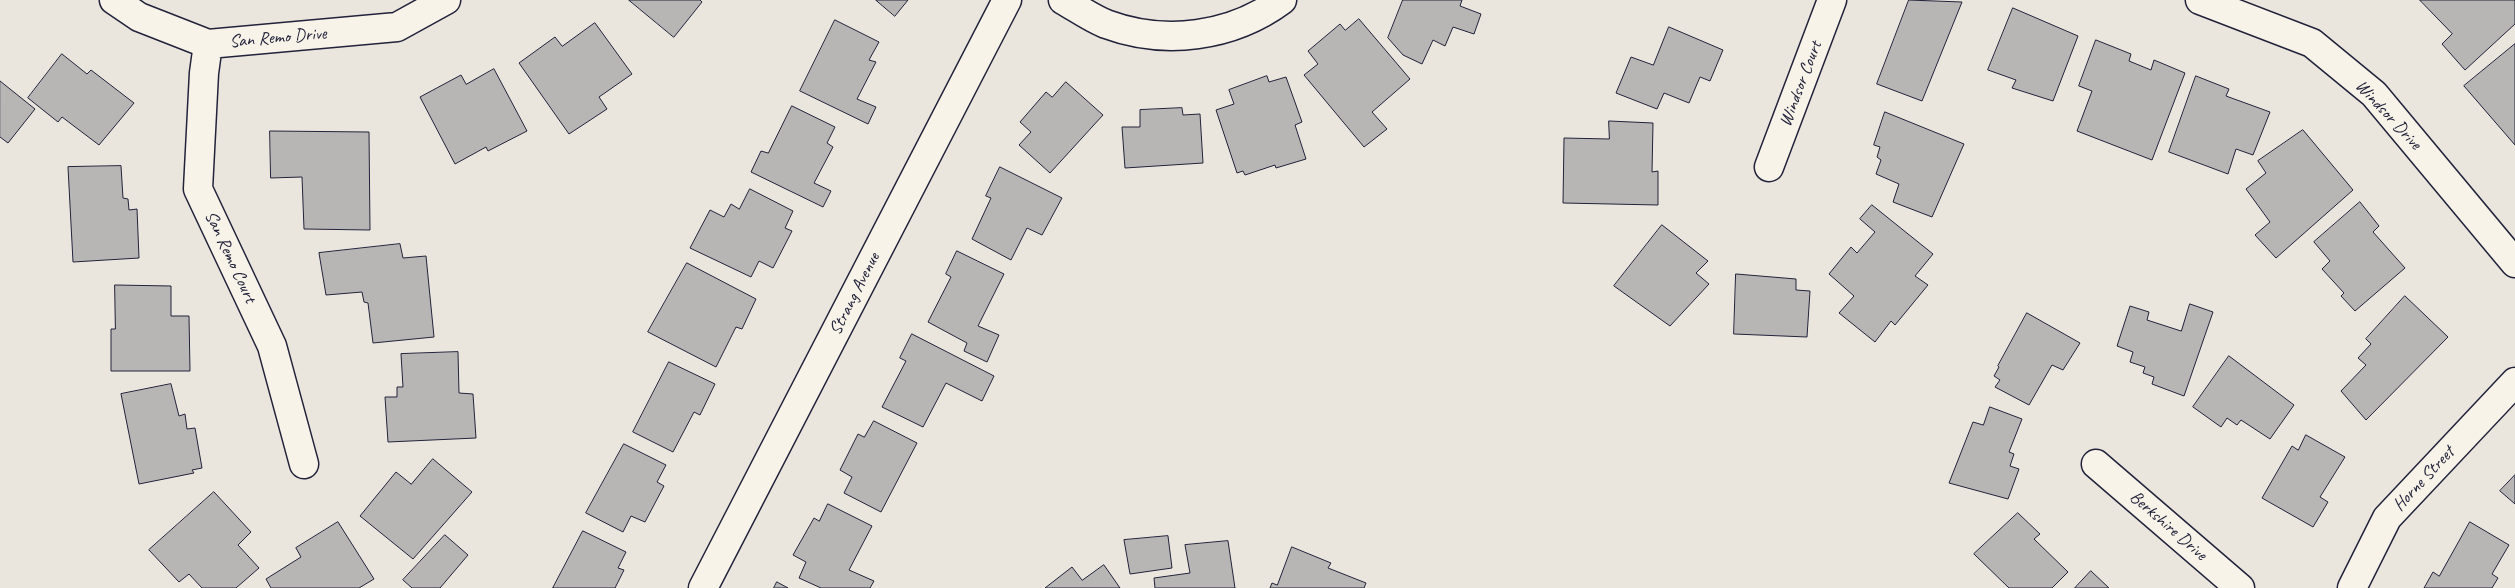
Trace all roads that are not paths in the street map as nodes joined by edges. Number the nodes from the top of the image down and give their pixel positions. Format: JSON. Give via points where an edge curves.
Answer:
{"nodes":[{"id":1,"x":114,"y":0,"type":"edge"},
{"id":2,"x":446,"y":0,"type":"edge"},
{"id":3,"x":1007,"y":0,"type":"edge"},
{"id":4,"x":1063,"y":0,"type":"edge"},
{"id":5,"x":1282,"y":0,"type":"edge"},
{"id":6,"x":1832,"y":0,"type":"edge"},
{"id":7,"x":2200,"y":0,"type":"edge"},
{"id":8,"x":208,"y":44,"type":"junction"},
{"id":9,"x":1769,"y":167,"type":"dead end"},
{"id":10,"x":2515,"y":263,"type":"edge"},
{"id":11,"x":2515,"y":382,"type":"edge"},
{"id":12,"x":304,"y":464,"type":"dead end"},
{"id":13,"x":2096,"y":464,"type":"dead end"},
{"id":14,"x":703,"y":588,"type":"edge"},
{"id":15,"x":2240,"y":588,"type":"edge"},
{"id":16,"x":2352,"y":588,"type":"edge"}],
"edges":[{"from":1,"to":8,"type":"street","name":"San Remo Drive","via":[[139,17]]},
{"from":2,"to":8,"type":"street","name":"San Remo Drive","via":[[397,26]]},
{"from":3,"to":14,"type":"street","name":"Strang Avenue"},
{"from":4,"to":5,"type":"street","via":[[1105,24],[1137,33],[1169,36],[1204,34],[1238,24]]},
{"from":6,"to":9,"type":"street","name":"Windsor Court"},
{"from":7,"to":10,"type":"street","name":"Windsor Drive","via":[[2312,43],[2374,94]]},
{"from":8,"to":12,"type":"street","name":"San Remo Court","via":[[198,189],[272,346]]},
{"from":11,"to":16,"type":"street","name":"Horne Street","via":[[2387,518]]},
{"from":13,"to":15,"type":"street","name":"Berkshire Drive"}]}
